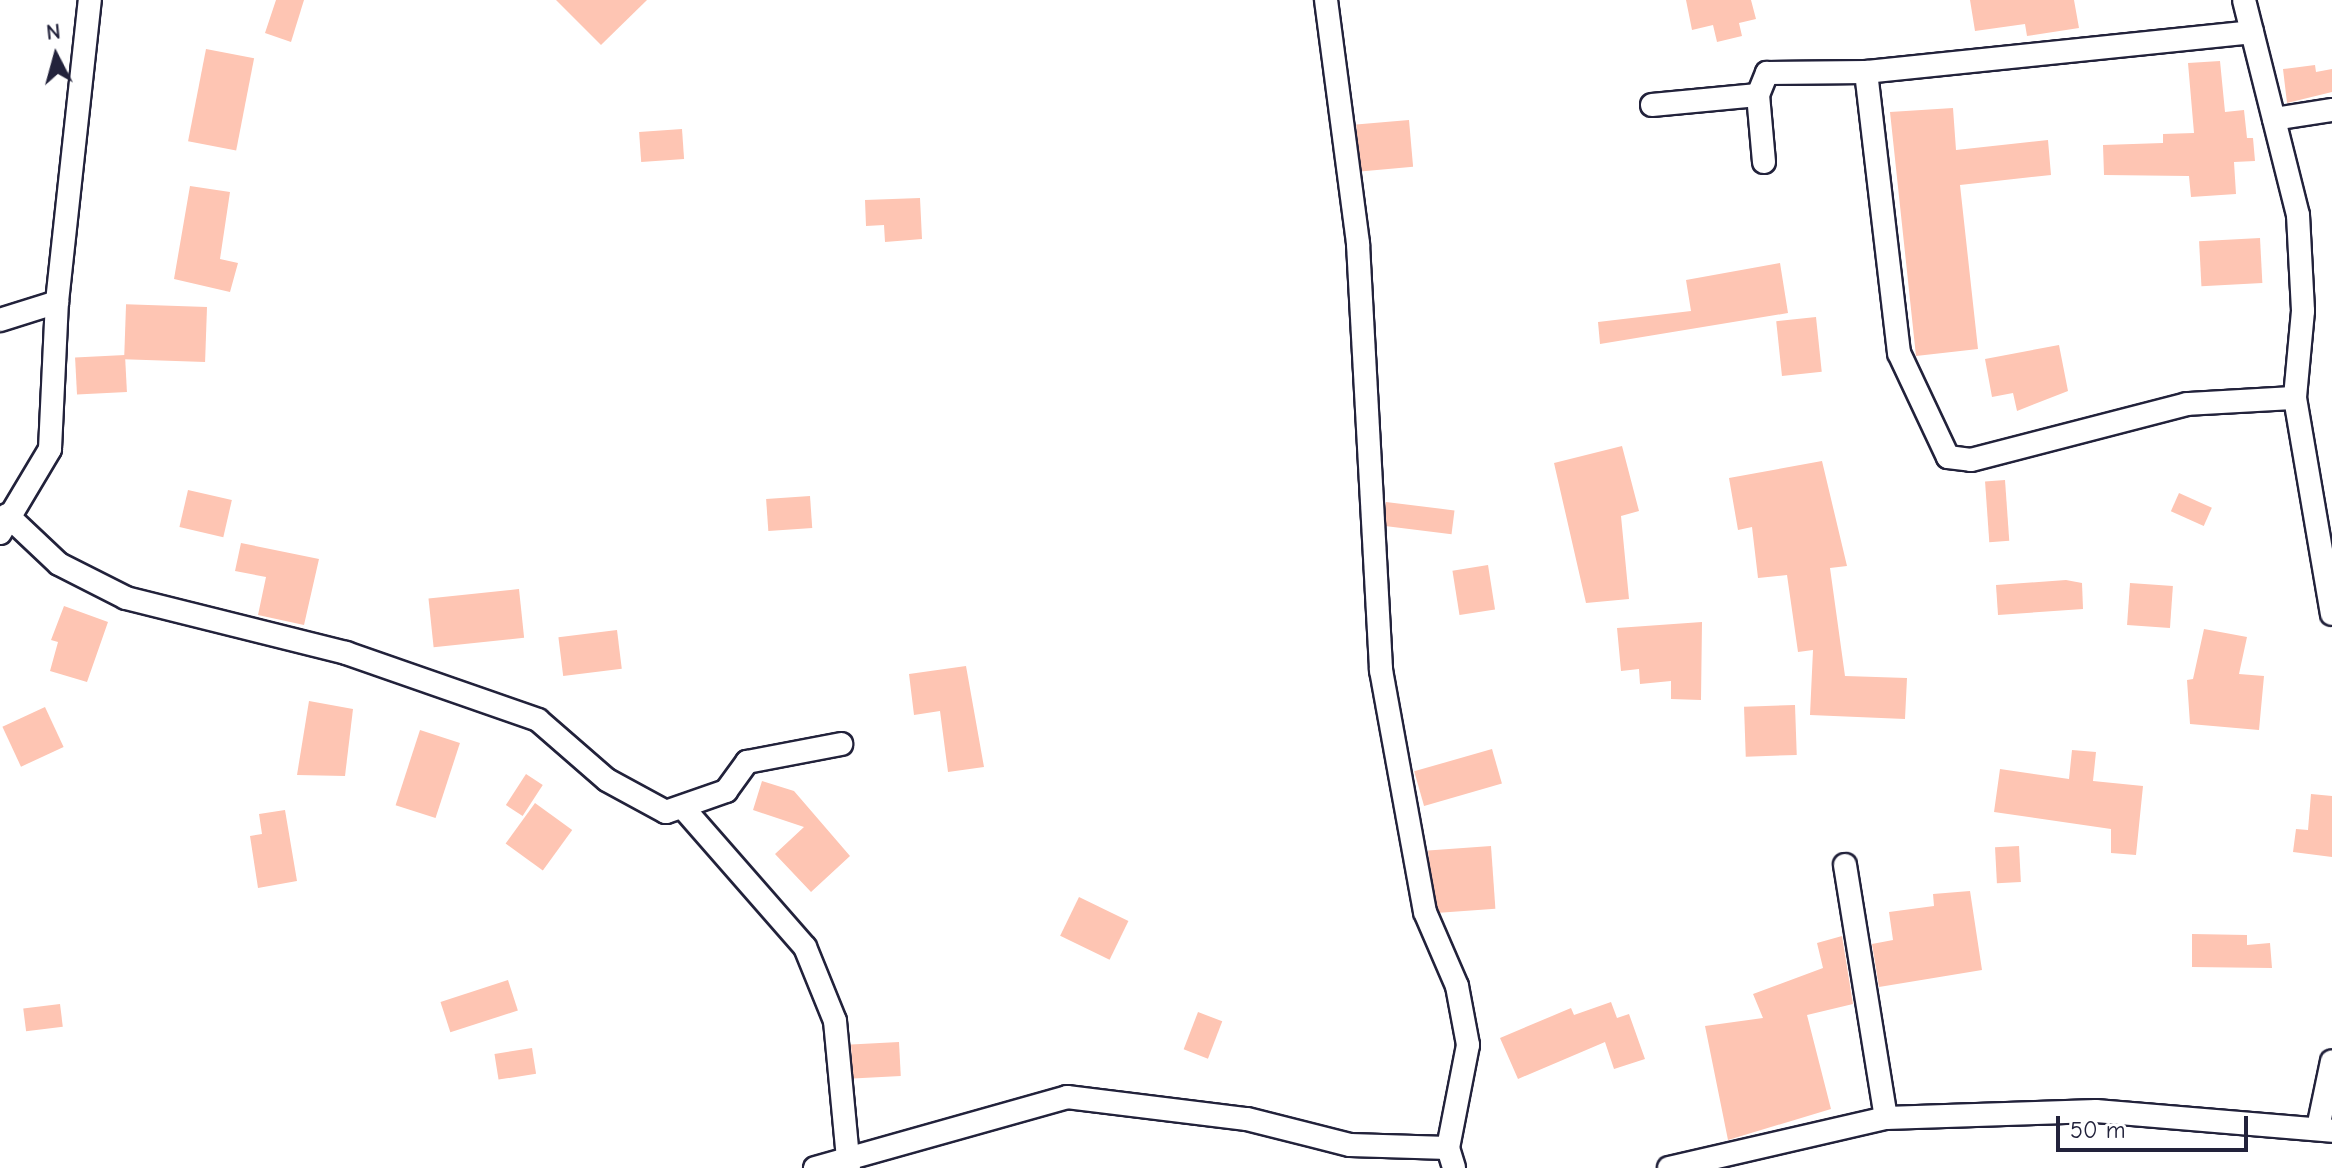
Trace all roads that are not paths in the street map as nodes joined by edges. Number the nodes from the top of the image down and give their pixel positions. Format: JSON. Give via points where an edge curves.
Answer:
{"nodes":[{"id":1,"x":90,"y":0,"type":"edge"},
{"id":2,"x":1326,"y":0,"type":"edge"},
{"id":3,"x":2244,"y":0,"type":"edge"},
{"id":4,"x":2252,"y":32,"type":"junction"},
{"id":5,"x":1866,"y":72,"type":"junction"},
{"id":6,"x":1758,"y":95,"type":"junction"},
{"id":7,"x":1652,"y":105,"type":"dead end"},
{"id":8,"x":2332,"y":110,"type":"edge"},
{"id":9,"x":2274,"y":119,"type":"junction"},
{"id":10,"x":1764,"y":162,"type":"dead end"},
{"id":11,"x":57,"y":302,"type":"junction"},
{"id":12,"x":0,"y":320,"type":"edge"},
{"id":13,"x":2295,"y":398,"type":"junction"},
{"id":14,"x":4,"y":524,"type":"edge"},
{"id":15,"x":2332,"y":614,"type":"edge"},
{"id":16,"x":841,"y":744,"type":"dead end"},
{"id":17,"x":685,"y":810,"type":"junction"},
{"id":18,"x":1845,"y":865,"type":"dead end"},
{"id":19,"x":2332,"y":1061,"type":"edge"},
{"id":20,"x":1886,"y":1118,"type":"junction"},
{"id":21,"x":2325,"y":1130,"type":"edge"},
{"id":22,"x":1451,"y":1158,"type":"edge"},
{"id":23,"x":847,"y":1163,"type":"edge"},
{"id":24,"x":815,"y":1168,"type":"edge"},
{"id":25,"x":1669,"y":1168,"type":"edge"}],
"edges":[{"from":1,"to":11,"type":"street"},
{"from":2,"to":22,"type":"street","via":[[1358,244],[1381,670],[1425,912],[1457,986],[1468,1045]]},
{"from":3,"to":4,"type":"street"},
{"from":4,"to":5,"type":"street"},
{"from":4,"to":9,"type":"street"},
{"from":5,"to":6,"type":"street","via":[[1767,73]]},
{"from":5,"to":13,"type":"street","via":[[1899,353],[1948,457],[1971,460],[2187,404]]},
{"from":6,"to":7,"type":"street"},
{"from":6,"to":10,"type":"street"},
{"from":8,"to":9,"type":"street"},
{"from":9,"to":13,"type":"street","via":[[2298,215],[2303,311]]},
{"from":11,"to":12,"type":"street"},
{"from":11,"to":14,"type":"street","via":[[50,449]]},
{"from":13,"to":15,"type":"street"},
{"from":14,"to":17,"type":"street","via":[[59,564],[126,598],[346,653],[538,720],[607,780],[666,812]]},
{"from":16,"to":17,"type":"street","via":[[747,762],[726,791]]},
{"from":17,"to":23,"type":"street","via":[[805,947],[835,1021]]},
{"from":18,"to":20,"type":"street"},
{"from":19,"to":21,"type":"street"},
{"from":20,"to":21,"type":"street","via":[[2096,1111]]},
{"from":20,"to":25,"type":"street"},
{"from":22,"to":23,"type":"street","via":[[1350,1145],[1231,1116],[1067,1097]]},
{"from":23,"to":24,"type":"street"}]}
